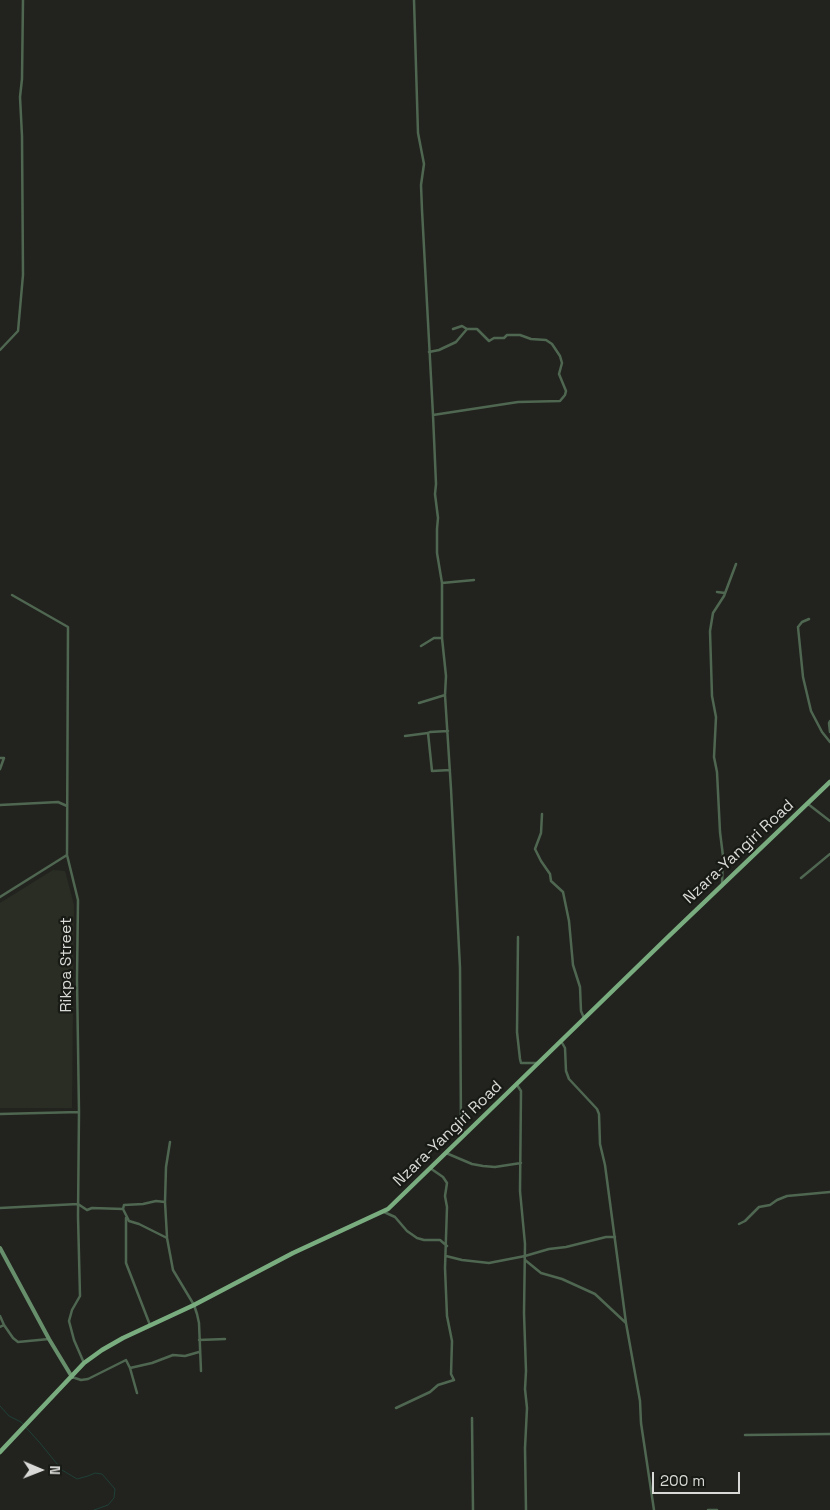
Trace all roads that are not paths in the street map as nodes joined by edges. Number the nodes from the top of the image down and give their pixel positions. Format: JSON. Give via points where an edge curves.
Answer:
{"nodes":[{"id":1,"x":23,"y":0,"type":"edge"},
{"id":2,"x":414,"y":0,"type":"edge"},
{"id":3,"x":453,"y":329,"type":"dead end"},
{"id":4,"x":467,"y":329,"type":"junction"},
{"id":5,"x":0,"y":350,"type":"edge"},
{"id":6,"x":429,"y":352,"type":"junction"},
{"id":7,"x":432,"y":415,"type":"junction"},
{"id":8,"x":736,"y":564,"type":"dead end"},
{"id":9,"x":474,"y":580,"type":"dead end"},
{"id":10,"x":442,"y":583,"type":"junction"},
{"id":11,"x":716,"y":592,"type":"dead end"},
{"id":12,"x":726,"y":593,"type":"junction"},
{"id":13,"x":12,"y":595,"type":"dead end"},
{"id":14,"x":809,"y":619,"type":"dead end"},
{"id":15,"x":442,"y":638,"type":"junction"},
{"id":16,"x":422,"y":646,"type":"dead end"},
{"id":17,"x":445,"y":694,"type":"junction"},
{"id":18,"x":419,"y":703,"type":"dead end"},
{"id":19,"x":830,"y":720,"type":"edge"},
{"id":20,"x":448,"y":731,"type":"junction"},
{"id":21,"x":830,"y":732,"type":"edge"},
{"id":22,"x":428,"y":733,"type":"junction"},
{"id":23,"x":405,"y":736,"type":"dead end"},
{"id":24,"x":830,"y":742,"type":"edge"},
{"id":25,"x":0,"y":758,"type":"edge"},
{"id":26,"x":0,"y":769,"type":"edge"},
{"id":27,"x":450,"y":770,"type":"junction"},
{"id":28,"x":830,"y":782,"type":"edge"},
{"id":29,"x":808,"y":804,"type":"junction"},
{"id":30,"x":0,"y":805,"type":"edge"},
{"id":31,"x":67,"y":806,"type":"junction"},
{"id":32,"x":542,"y":814,"type":"dead end"},
{"id":33,"x":830,"y":821,"type":"edge"},
{"id":34,"x":830,"y":854,"type":"edge"},
{"id":35,"x":67,"y":855,"type":"junction"},
{"id":36,"x":801,"y":878,"type":"dead end"},
{"id":37,"x":722,"y":886,"type":"junction"},
{"id":38,"x":0,"y":897,"type":"edge"},
{"id":39,"x":518,"y":937,"type":"dead end"},
{"id":40,"x":585,"y":1019,"type":"junction"},
{"id":41,"x":561,"y":1042,"type":"junction"},
{"id":42,"x":538,"y":1064,"type":"junction"},
{"id":43,"x":517,"y":1084,"type":"junction"},
{"id":44,"x":80,"y":1112,"type":"junction"},
{"id":45,"x":0,"y":1114,"type":"edge"},
{"id":46,"x":466,"y":1134,"type":"junction"},
{"id":47,"x":170,"y":1142,"type":"dead end"},
{"id":48,"x":446,"y":1153,"type":"junction"},
{"id":49,"x":521,"y":1163,"type":"junction"},
{"id":50,"x":430,"y":1168,"type":"junction"},
{"id":51,"x":830,"y":1192,"type":"edge"},
{"id":52,"x":165,"y":1202,"type":"junction"},
{"id":53,"x":78,"y":1204,"type":"junction"},
{"id":54,"x":0,"y":1208,"type":"edge"},
{"id":55,"x":123,"y":1209,"type":"junction"},
{"id":56,"x":383,"y":1212,"type":"junction"},
{"id":57,"x":126,"y":1216,"type":"junction"},
{"id":58,"x":739,"y":1224,"type":"dead end"},
{"id":59,"x":614,"y":1237,"type":"junction"},
{"id":60,"x":168,"y":1238,"type":"junction"},
{"id":61,"x":440,"y":1240,"type":"junction"},
{"id":62,"x":447,"y":1240,"type":"junction"},
{"id":63,"x":446,"y":1246,"type":"junction"},
{"id":64,"x":0,"y":1248,"type":"edge"},
{"id":65,"x":446,"y":1256,"type":"junction"},
{"id":66,"x":525,"y":1256,"type":"junction"},
{"id":67,"x":525,"y":1260,"type":"junction"},
{"id":68,"x":194,"y":1305,"type":"junction"},
{"id":69,"x":0,"y":1316,"type":"edge"},
{"id":70,"x":626,"y":1323,"type":"junction"},
{"id":71,"x":4,"y":1325,"type":"junction"},
{"id":72,"x":150,"y":1326,"type":"junction"},
{"id":73,"x":0,"y":1327,"type":"edge"},
{"id":74,"x":49,"y":1339,"type":"junction"},
{"id":75,"x":225,"y":1339,"type":"dead end"},
{"id":76,"x":199,"y":1340,"type":"junction"},
{"id":77,"x":200,"y":1352,"type":"junction"},
{"id":78,"x":84,"y":1363,"type":"junction"},
{"id":79,"x":130,"y":1368,"type":"junction"},
{"id":80,"x":201,"y":1371,"type":"dead end"},
{"id":81,"x":72,"y":1377,"type":"junction"},
{"id":82,"x":137,"y":1393,"type":"dead end"},
{"id":83,"x":396,"y":1408,"type":"dead end"},
{"id":84,"x":472,"y":1418,"type":"dead end"},
{"id":85,"x":830,"y":1434,"type":"edge"},
{"id":86,"x":746,"y":1435,"type":"dead end"},
{"id":87,"x":0,"y":1452,"type":"edge"},
{"id":88,"x":474,"y":1510,"type":"edge"},
{"id":89,"x":526,"y":1510,"type":"edge"},
{"id":90,"x":654,"y":1510,"type":"edge"},
{"id":91,"x":708,"y":1510,"type":"edge"},
{"id":92,"x":718,"y":1510,"type":"edge"}],
"edges":[{"from":1,"to":5,"type":"street","via":[[20,97],[23,275],[18,331]]},
{"from":2,"to":6,"type":"street","via":[[418,133],[424,164],[421,185]]},
{"from":3,"to":4,"type":"street","via":[[462,326]]},
{"from":4,"to":6,"type":"street","via":[[456,342]]},
{"from":4,"to":7,"type":"street","via":[[477,329],[489,341],[520,335],[552,344],[562,363],[559,374],[565,395],[560,401],[518,402]]},
{"from":6,"to":7,"type":"street"},
{"from":7,"to":10,"type":"street","via":[[437,553]]},
{"from":8,"to":12,"type":"street"},
{"from":9,"to":10,"type":"street"},
{"from":10,"to":15,"type":"street"},
{"from":11,"to":12,"type":"street"},
{"from":12,"to":37,"type":"street","via":[[714,613],[710,631]]},
{"from":13,"to":31,"type":"street","name":"Rikpa Street","via":[[68,628]]},
{"from":14,"to":24,"type":"street","via":[[798,627],[803,677],[811,711]]},
{"from":15,"to":16,"type":"street","via":[[434,638]]},
{"from":15,"to":17,"type":"street"},
{"from":17,"to":18,"type":"street"},
{"from":17,"to":20,"type":"street"},
{"from":19,"to":21,"type":"street"},
{"from":20,"to":22,"type":"street"},
{"from":20,"to":27,"type":"street"},
{"from":22,"to":23,"type":"street"},
{"from":22,"to":27,"type":"street","via":[[432,771]]},
{"from":25,"to":26,"type":"street","via":[[4,758]]},
{"from":27,"to":46,"type":"street","via":[[460,968],[461,1125],[462,1132]]},
{"from":28,"to":29,"type":"main road","name":"Nzara-Yangiri Road"},
{"from":29,"to":33,"type":"street"},
{"from":29,"to":37,"type":"main road","name":"Nzara-Yangiri Road"},
{"from":30,"to":31,"type":"street","via":[[58,802]]},
{"from":31,"to":35,"type":"street","name":"Rikpa Street"},
{"from":32,"to":40,"type":"street","via":[[541,833],[535,848],[551,881],[563,892],[573,965]]},
{"from":34,"to":36,"type":"street"},
{"from":35,"to":38,"type":"street"},
{"from":35,"to":44,"type":"street","name":"Rikpa Street","via":[[78,900]]},
{"from":37,"to":40,"type":"main road","name":"Nzara-Yangiri Road"},
{"from":39,"to":42,"type":"street","via":[[517,1032],[520,1059],[521,1063]]},
{"from":40,"to":41,"type":"main road","name":"Nzara-Yangiri Road"},
{"from":41,"to":42,"type":"main road","name":"Nzara-Yangiri Road"},
{"from":41,"to":59,"type":"street","via":[[570,1079],[599,1114],[600,1144]]},
{"from":42,"to":43,"type":"main road","name":"Nzara-Yangiri Road"},
{"from":43,"to":46,"type":"main road","name":"Nzara-Yangiri Road"},
{"from":43,"to":49,"type":"street","via":[[521,1091]]},
{"from":44,"to":45,"type":"street"},
{"from":44,"to":53,"type":"street","name":"Rikpa Street"},
{"from":46,"to":48,"type":"main road","name":"Nzara-Yangiri Road"},
{"from":47,"to":52,"type":"street"},
{"from":48,"to":49,"type":"street","via":[[483,1166]]},
{"from":48,"to":50,"type":"main road","name":"Nzara-Yangiri Road"},
{"from":49,"to":66,"type":"street"},
{"from":50,"to":56,"type":"main road","name":"Nzara-Yangiri Road"},
{"from":50,"to":62,"type":"street","via":[[447,1183]]},
{"from":51,"to":58,"type":"street","via":[[787,1196],[759,1207]]},
{"from":52,"to":55,"type":"street","via":[[124,1206]]},
{"from":52,"to":60,"type":"street"},
{"from":53,"to":54,"type":"street"},
{"from":53,"to":55,"type":"street","via":[[87,1210]]},
{"from":53,"to":78,"type":"street","name":"Rikpa Street","via":[[80,1296],[69,1321]]},
{"from":55,"to":57,"type":"street"},
{"from":56,"to":61,"type":"street","via":[[395,1217],[418,1238]]},
{"from":56,"to":68,"type":"main road","name":"Nzara-Yangiri Road","via":[[293,1253]]},
{"from":57,"to":60,"type":"street","via":[[129,1221]]},
{"from":57,"to":72,"type":"street","via":[[126,1263]]},
{"from":59,"to":66,"type":"street"},
{"from":59,"to":70,"type":"street"},
{"from":60,"to":68,"type":"street","via":[[172,1270]]},
{"from":61,"to":62,"type":"street"},
{"from":61,"to":63,"type":"street"},
{"from":62,"to":63,"type":"street"},
{"from":63,"to":65,"type":"street"},
{"from":64,"to":74,"type":"street"},
{"from":65,"to":66,"type":"street","via":[[489,1263]]},
{"from":65,"to":83,"type":"street","via":[[447,1316],[454,1380]]},
{"from":66,"to":67,"type":"street"},
{"from":67,"to":70,"type":"street","via":[[541,1273],[596,1294]]},
{"from":67,"to":89,"type":"street"},
{"from":68,"to":72,"type":"main road","name":"Nzara-Yangiri Road"},
{"from":68,"to":76,"type":"street"},
{"from":69,"to":71,"type":"street"},
{"from":70,"to":90,"type":"street"},
{"from":71,"to":73,"type":"street"},
{"from":71,"to":74,"type":"street","via":[[16,1342]]},
{"from":72,"to":78,"type":"main road","name":"Nzara-Yangiri Road","via":[[102,1350]]},
{"from":74,"to":81,"type":"street"},
{"from":75,"to":76,"type":"street"},
{"from":76,"to":77,"type":"street"},
{"from":77,"to":79,"type":"street","via":[[173,1355]]},
{"from":77,"to":80,"type":"street"},
{"from":78,"to":81,"type":"main road","name":"Nzara-Yangiri Road"},
{"from":79,"to":81,"type":"street","via":[[124,1360],[88,1378]]},
{"from":79,"to":82,"type":"street"},
{"from":81,"to":87,"type":"main road","name":"Nzara-Yangiri Road"},
{"from":84,"to":88,"type":"street"},
{"from":85,"to":86,"type":"street"},
{"from":91,"to":92,"type":"street"}]}
